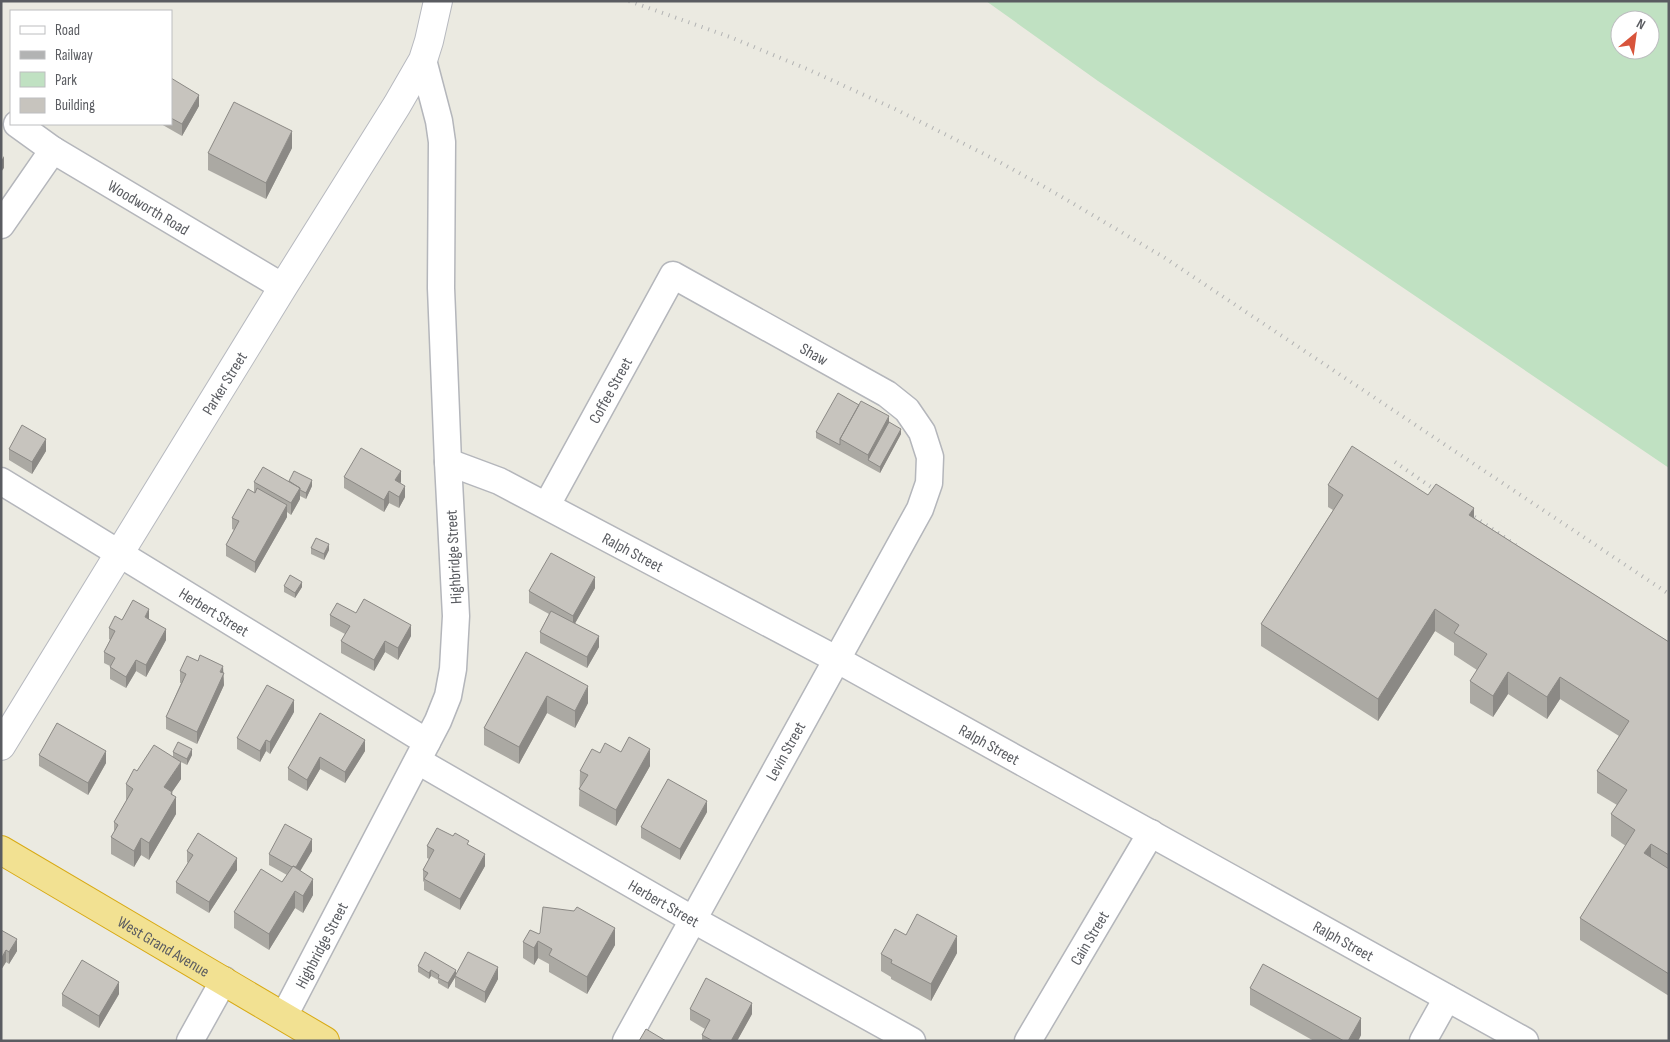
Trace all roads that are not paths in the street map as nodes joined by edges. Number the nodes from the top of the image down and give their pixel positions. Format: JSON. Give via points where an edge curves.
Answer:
{"nodes":[{"id":1,"x":437,"y":8,"type":"edge"},
{"id":2,"x":423,"y":60,"type":"junction"},
{"id":3,"x":17,"y":125,"type":"edge"},
{"id":4,"x":53,"y":150,"type":"junction"},
{"id":5,"x":1,"y":225,"type":"edge"},
{"id":6,"x":673,"y":275,"type":"joint"},
{"id":7,"x":283,"y":286,"type":"junction"},
{"id":8,"x":930,"y":457,"type":"joint"},
{"id":9,"x":448,"y":462,"type":"junction"},
{"id":10,"x":1,"y":481,"type":"edge"},
{"id":11,"x":547,"y":505,"type":"junction"},
{"id":12,"x":120,"y":553,"type":"junction"},
{"id":13,"x":836,"y":659,"type":"junction"},
{"id":14,"x":1,"y":746,"type":"edge"},
{"id":15,"x":423,"y":752,"type":"junction"},
{"id":16,"x":1151,"y":833,"type":"junction"},
{"id":17,"x":1,"y":850,"type":"edge"},
{"id":18,"x":692,"y":919,"type":"junction"},
{"id":19,"x":224,"y":980,"type":"junction"},
{"id":20,"x":1447,"y":998,"type":"junction"},
{"id":21,"x":284,"y":1016,"type":"junction"},
{"id":22,"x":190,"y":1041,"type":"edge"},
{"id":23,"x":325,"y":1041,"type":"edge"},
{"id":24,"x":626,"y":1041,"type":"edge"},
{"id":25,"x":912,"y":1041,"type":"edge"},
{"id":26,"x":1028,"y":1041,"type":"edge"},
{"id":27,"x":1423,"y":1041,"type":"edge"},
{"id":28,"x":1525,"y":1041,"type":"edge"}],
"edges":[{"from":1,"to":2,"type":"street","name":"Parker Street"},
{"from":2,"to":7,"type":"street","name":"Parker Street"},
{"from":2,"to":9,"type":"street","name":"Highbridge Street","via":[[442,142],[441,288]]},
{"from":3,"to":4,"type":"street","name":"Woodworth Road"},
{"from":4,"to":5,"type":"street"},
{"from":4,"to":7,"type":"street","name":"Woodworth Road"},
{"from":6,"to":8,"type":"street","name":"Shaw","via":[[886,394],[907,410],[917,424]]},
{"from":6,"to":11,"type":"street","name":"Coffee Street"},
{"from":7,"to":12,"type":"street","name":"Parker Street"},
{"from":8,"to":13,"type":"street","name":"Levin Street","via":[[929,484],[920,508]]},
{"from":9,"to":11,"type":"street","name":"Ralph Street","via":[[499,481]]},
{"from":9,"to":15,"type":"street","name":"Highbridge Street","via":[[455,643],[448,696]]},
{"from":10,"to":12,"type":"street","name":"Herbert Street"},
{"from":11,"to":13,"type":"street","name":"Ralph Street"},
{"from":12,"to":14,"type":"street","name":"Parker Street"},
{"from":12,"to":15,"type":"street","name":"Herbert Street"},
{"from":13,"to":16,"type":"street","name":"Ralph Street"},
{"from":13,"to":18,"type":"street","name":"Levin Street"},
{"from":15,"to":18,"type":"street","name":"Herbert Street"},
{"from":15,"to":21,"type":"street","name":"Highbridge Street"},
{"from":16,"to":20,"type":"street","name":"Ralph Street"},
{"from":16,"to":26,"type":"street","name":"Cain Street"},
{"from":17,"to":19,"type":"highway","name":"West Grand Avenue"},
{"from":18,"to":24,"type":"street","name":"Levin Street"},
{"from":18,"to":25,"type":"street","name":"Herbert Street"},
{"from":19,"to":21,"type":"highway","name":"West Grand Avenue"},
{"from":19,"to":22,"type":"street"},
{"from":20,"to":27,"type":"street"},
{"from":20,"to":28,"type":"street","name":"Ralph Street"},
{"from":21,"to":23,"type":"highway","name":"West Grand Avenue"}]}
